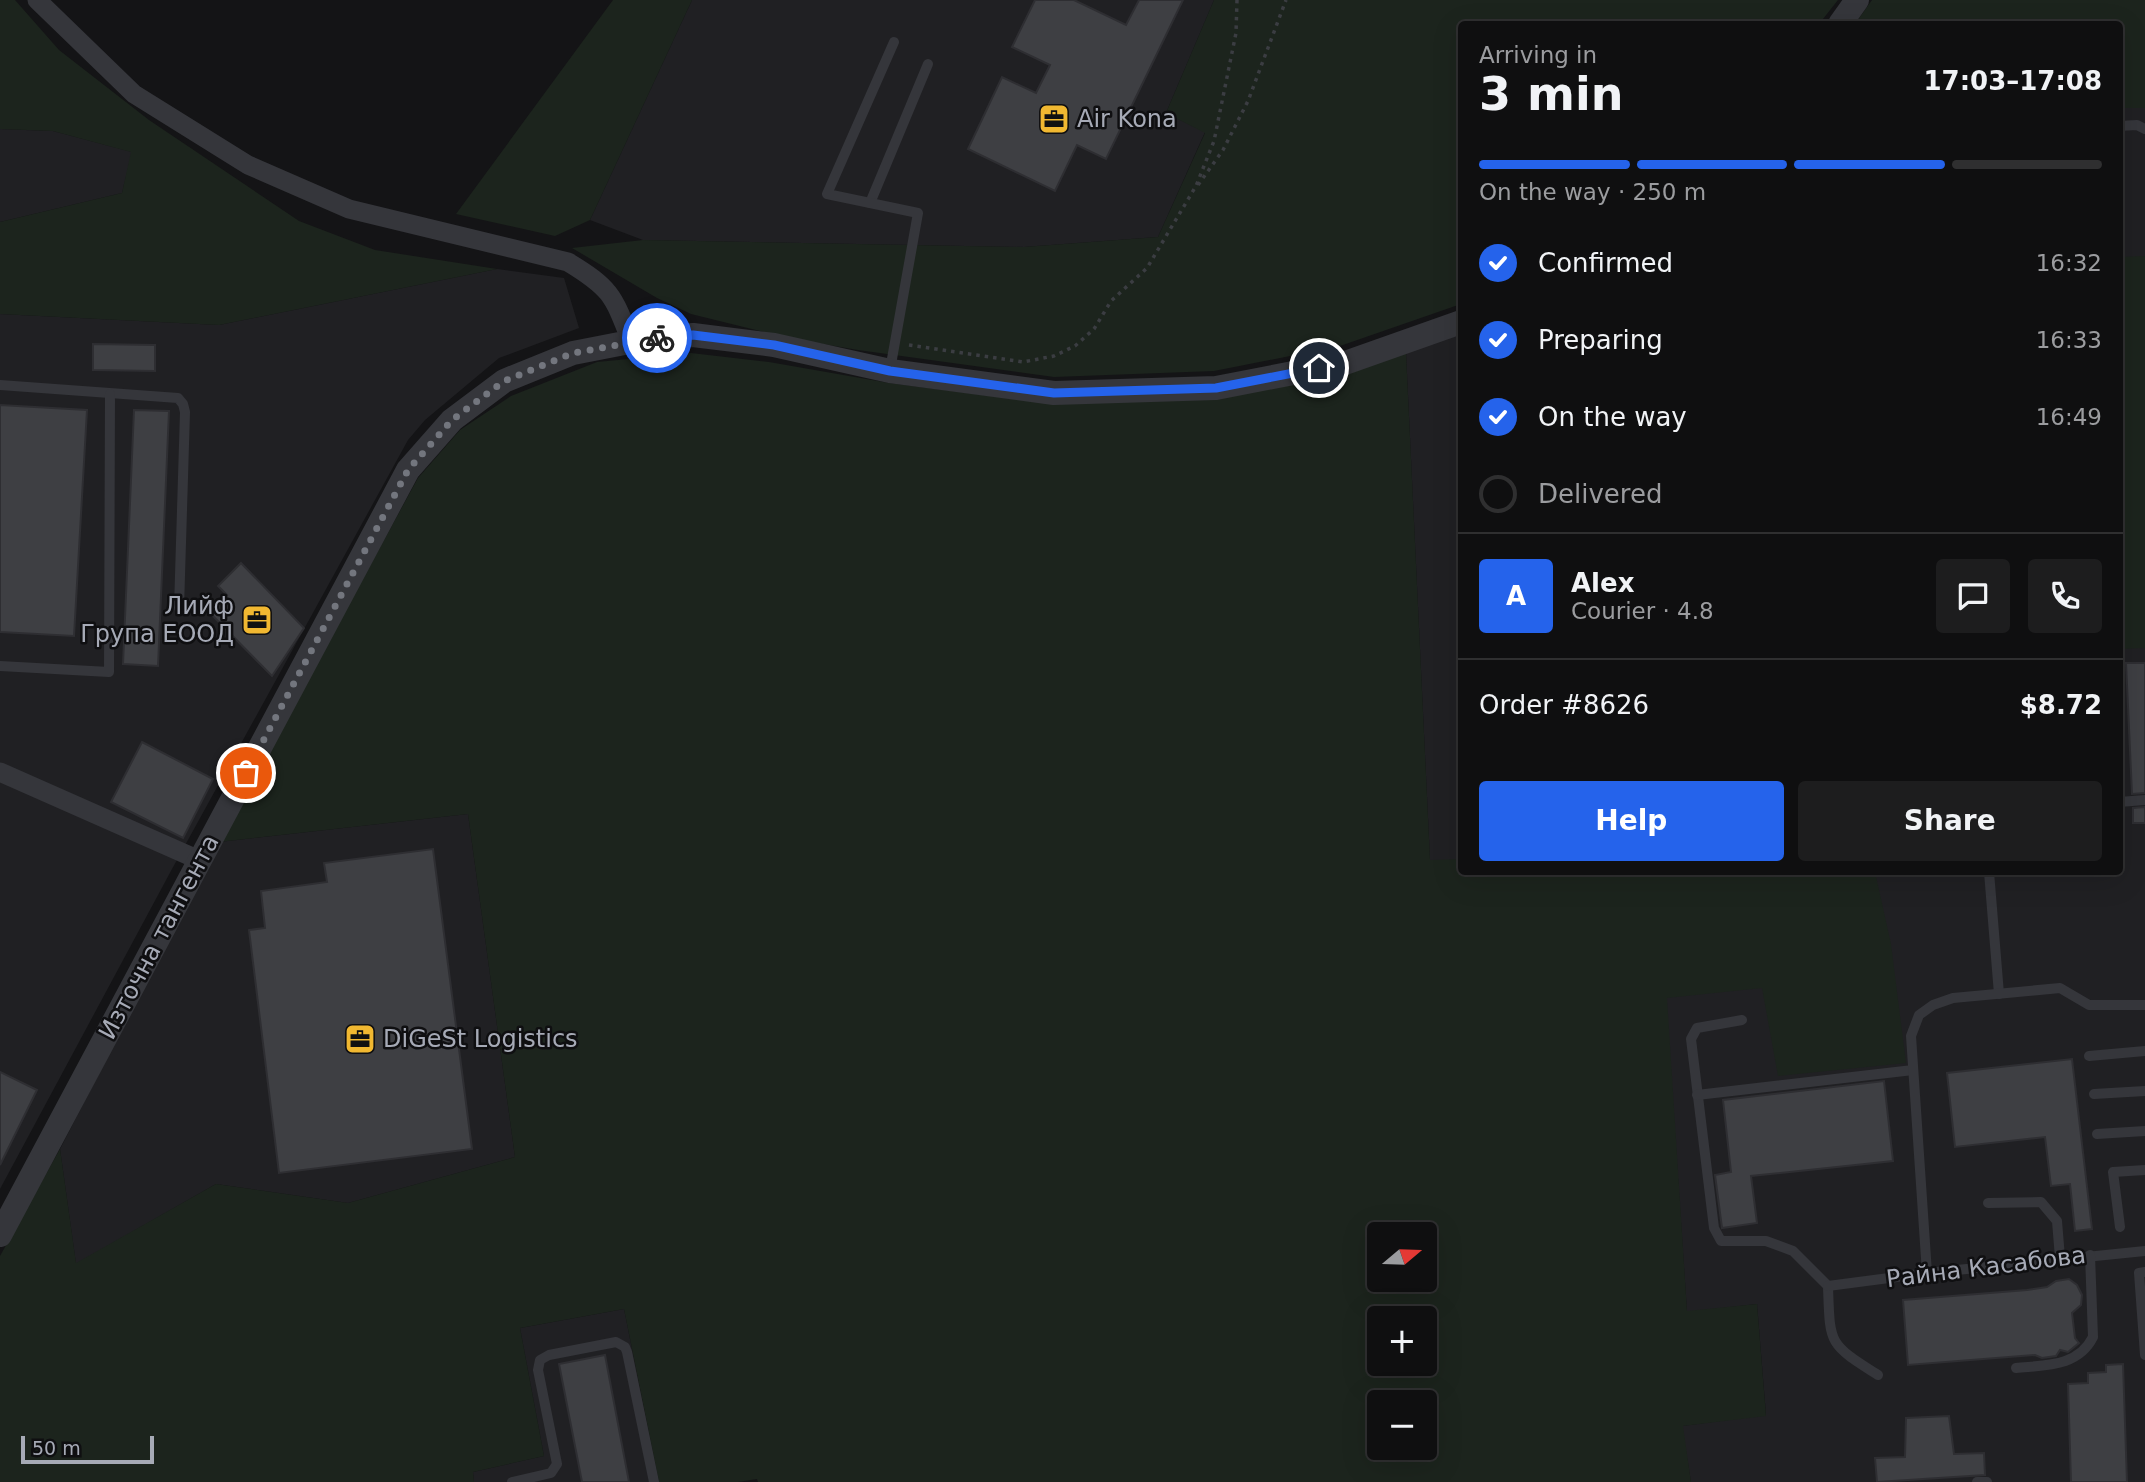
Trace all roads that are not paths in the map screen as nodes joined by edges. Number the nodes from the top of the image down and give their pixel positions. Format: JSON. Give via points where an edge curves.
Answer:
{"nodes":[{"id":1,"x":37,"y":0,"type":"edge"},
{"id":2,"x":1857,"y":0,"type":"edge"},
{"id":3,"x":1842,"y":21,"type":"edge"},
{"id":4,"x":894,"y":42,"type":"dead end"},
{"id":5,"x":928,"y":64,"type":"dead end"},
{"id":6,"x":2123,"y":126,"type":"edge"},
{"id":7,"x":2145,"y":129,"type":"edge"},
{"id":8,"x":870,"y":203,"type":"junction"},
{"id":9,"x":1458,"y":323,"type":"edge"},
{"id":10,"x":631,"y":341,"type":"junction"},
{"id":11,"x":890,"y":371,"type":"junction"},
{"id":12,"x":0,"y":385,"type":"edge"},
{"id":13,"x":110,"y":394,"type":"junction"},
{"id":14,"x":179,"y":608,"type":"dead end"},
{"id":15,"x":0,"y":666,"type":"edge"},
{"id":16,"x":0,"y":772,"type":"edge"},
{"id":17,"x":2145,"y":800,"type":"edge"},
{"id":18,"x":2123,"y":802,"type":"edge"},
{"id":19,"x":199,"y":860,"type":"junction"},
{"id":20,"x":1989,"y":875,"type":"edge"},
{"id":21,"x":1999,"y":994,"type":"junction"},
{"id":22,"x":2145,"y":1005,"type":"edge"},
{"id":23,"x":1742,"y":1020,"type":"dead end"},
{"id":24,"x":2145,"y":1051,"type":"edge"},
{"id":25,"x":2089,"y":1056,"type":"dead end"},
{"id":26,"x":1913,"y":1070,"type":"junction"},
{"id":27,"x":2145,"y":1091,"type":"edge"},
{"id":28,"x":2094,"y":1094,"type":"dead end"},
{"id":29,"x":1697,"y":1095,"type":"junction"},
{"id":30,"x":2145,"y":1131,"type":"edge"},
{"id":31,"x":2097,"y":1134,"type":"dead end"},
{"id":32,"x":2145,"y":1170,"type":"edge"},
{"id":33,"x":2113,"y":1172,"type":"junction"},
{"id":34,"x":2100,"y":1173,"type":"dead end"},
{"id":35,"x":1988,"y":1203,"type":"dead end"},
{"id":36,"x":2120,"y":1227,"type":"dead end"},
{"id":37,"x":0,"y":1235,"type":"edge"},
{"id":38,"x":2145,"y":1251,"type":"edge"},
{"id":39,"x":2090,"y":1255,"type":"junction"},
{"id":40,"x":2060,"y":1258,"type":"junction"},
{"id":41,"x":2145,"y":1272,"type":"edge"},
{"id":42,"x":1927,"y":1273,"type":"junction"},
{"id":43,"x":1828,"y":1286,"type":"junction"},
{"id":44,"x":2145,"y":1354,"type":"edge"},
{"id":45,"x":2016,"y":1368,"type":"dead end"},
{"id":46,"x":1878,"y":1375,"type":"dead end"},
{"id":47,"x":512,"y":1482,"type":"edge"},
{"id":48,"x":653,"y":1482,"type":"edge"},
{"id":49,"x":1977,"y":1482,"type":"edge"},
{"id":50,"x":1987,"y":1482,"type":"edge"}],
"edges":[{"from":1,"to":10,"type":"street","via":[[134,94],[248,165],[349,209],[568,262],[597,280],[616,301]]},
{"from":2,"to":3,"type":"street"},
{"from":4,"to":8,"type":"lane","via":[[827,194]]},
{"from":5,"to":8,"type":"lane"},
{"from":6,"to":7,"type":"lane"},
{"from":8,"to":11,"type":"lane","via":[[918,213]]},
{"from":9,"to":11,"type":"street","name":"Източна тангента","via":[[1345,363],[1216,388],[1054,393]]},
{"from":10,"to":11,"type":"street","name":"Източна тангента","via":[[693,335],[774,345]]},
{"from":10,"to":19,"type":"street","name":"Източна тангента","via":[[573,353],[504,381],[452,420],[408,470]]},
{"from":12,"to":13,"type":"lane"},
{"from":13,"to":14,"type":"lane","via":[[178,398],[183,404]]},
{"from":13,"to":15,"type":"lane","via":[[108,672]]},
{"from":16,"to":19,"type":"street"},
{"from":17,"to":18,"type":"lane"},
{"from":19,"to":37,"type":"street","name":"Източна тангента"},
{"from":20,"to":21,"type":"lane"},
{"from":21,"to":22,"type":"lane","via":[[2060,988],[2089,1005]]},
{"from":21,"to":26,"type":"lane","via":[[1953,998],[1919,1015],[1910,1036]]},
{"from":23,"to":29,"type":"lane","via":[[1697,1028],[1691,1039]]},
{"from":24,"to":25,"type":"lane"},
{"from":26,"to":29,"type":"lane"},
{"from":26,"to":42,"type":"lane"},
{"from":27,"to":28,"type":"lane"},
{"from":29,"to":43,"type":"lane","via":[[1714,1228],[1721,1241],[1766,1241],[1793,1251]]},
{"from":30,"to":31,"type":"lane"},
{"from":32,"to":33,"type":"lane"},
{"from":33,"to":34,"type":"lane"},
{"from":33,"to":36,"type":"lane"},
{"from":35,"to":40,"type":"lane","via":[[2041,1202],[2057,1221]]},
{"from":38,"to":39,"type":"lane","name":"Райна Касабова"},
{"from":39,"to":40,"type":"lane","name":"Райна Касабова"},
{"from":39,"to":45,"type":"lane","via":[[2094,1337],[2088,1348],[2065,1362]]},
{"from":40,"to":42,"type":"lane","name":"Райна Касабова"},
{"from":41,"to":44,"type":"lane","via":[[2139,1273]]},
{"from":42,"to":43,"type":"lane","name":"Райна Касабова"},
{"from":43,"to":46,"type":"lane","via":[[1830,1334],[1842,1352]]},
{"from":47,"to":48,"type":"lane","via":[[551,1473],[556,1464],[540,1360],[616,1342],[627,1352]]},
{"from":49,"to":50,"type":"lane"}]}
